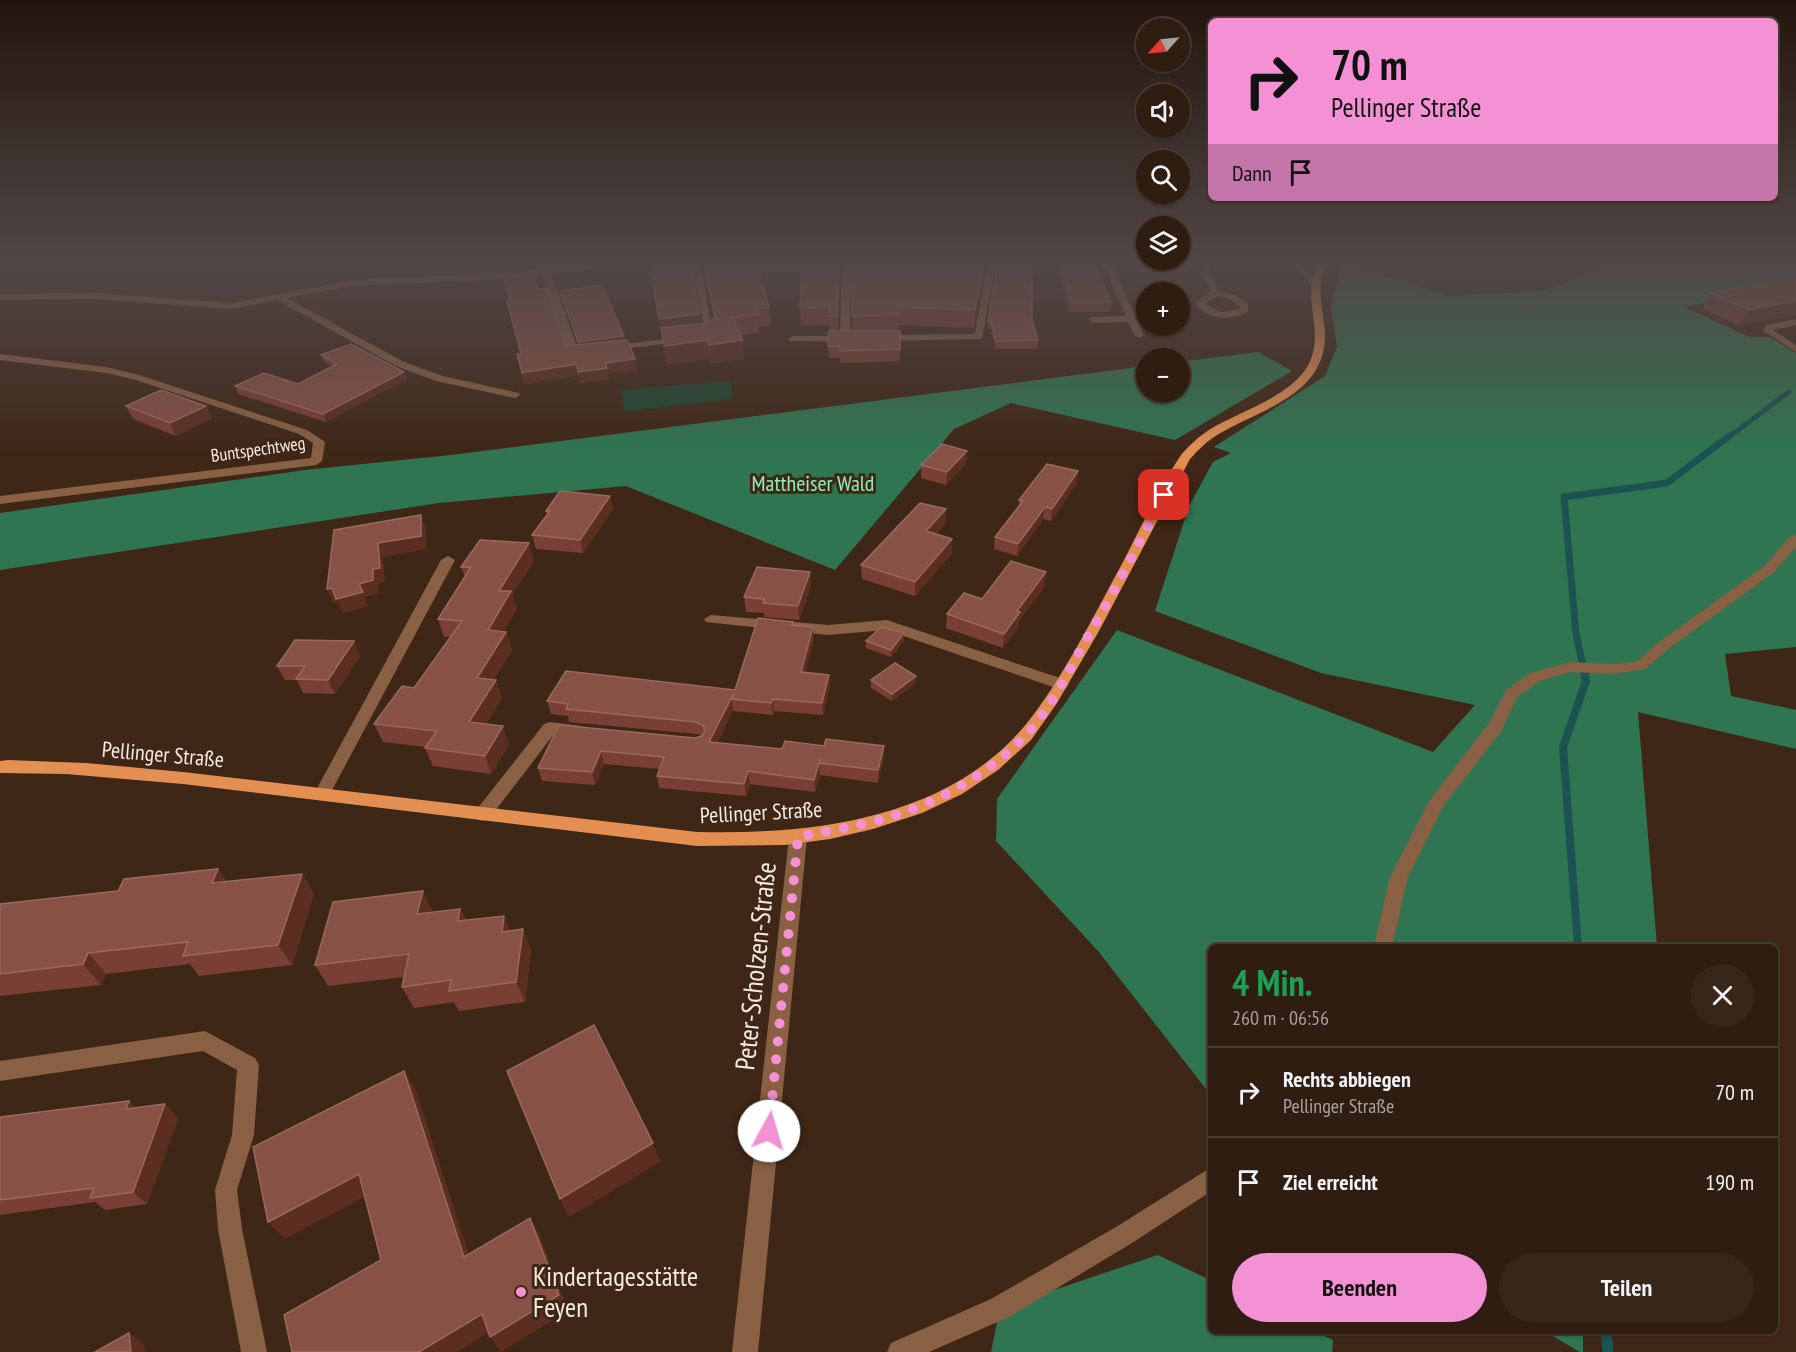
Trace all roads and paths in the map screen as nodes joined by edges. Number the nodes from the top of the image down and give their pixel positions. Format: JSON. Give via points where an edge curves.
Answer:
{"nodes":[{"id":1,"x":335,"y":328,"type":"edge"},
{"id":2,"x":565,"y":328,"type":"edge"},
{"id":3,"x":709,"y":328,"type":"edge"},
{"id":4,"x":845,"y":328,"type":"edge"},
{"id":5,"x":980,"y":328,"type":"edge"},
{"id":6,"x":1319,"y":328,"type":"edge"},
{"id":7,"x":1769,"y":328,"type":"edge"},
{"id":8,"x":793,"y":339,"type":"dead end"},
{"id":9,"x":845,"y":339,"type":"junction"},
{"id":10,"x":1796,"y":349,"type":"edge"},
{"id":11,"x":0,"y":357,"type":"edge"},
{"id":12,"x":515,"y":395,"type":"dead end"},
{"id":13,"x":0,"y":501,"type":"edge"},
{"id":14,"x":1796,"y":538,"type":"edge"},
{"id":15,"x":448,"y":560,"type":"dead end"},
{"id":16,"x":711,"y":619,"type":"dead end"},
{"id":17,"x":1061,"y":684,"type":"junction"},
{"id":18,"x":595,"y":732,"type":"edge"},
{"id":19,"x":0,"y":767,"type":"edge"},
{"id":20,"x":322,"y":794,"type":"junction"},
{"id":21,"x":483,"y":814,"type":"junction"},
{"id":22,"x":798,"y":837,"type":"junction"},
{"id":23,"x":1383,"y":944,"type":"edge"},
{"id":24,"x":0,"y":1071,"type":"edge"},
{"id":25,"x":1208,"y":1180,"type":"edge"},
{"id":26,"x":254,"y":1352,"type":"edge"},
{"id":27,"x":745,"y":1352,"type":"edge"},
{"id":28,"x":900,"y":1352,"type":"edge"}],
"edges":[{"from":1,"to":12,"type":"street","via":[[400,364],[440,379]]},
{"from":2,"to":3,"type":"street","via":[[574,353],[710,336]]},
{"from":4,"to":9,"type":"street"},
{"from":5,"to":9,"type":"street","via":[[979,337]]},
{"from":6,"to":17,"type":"main road","name":"Pellinger Straße","via":[[1320,352],[1299,383],[1189,452]]},
{"from":7,"to":10,"type":"street"},
{"from":8,"to":9,"type":"street"},
{"from":11,"to":13,"type":"street","name":"Buntspechtweg","via":[[139,378],[303,432],[319,442],[316,460]]},
{"from":14,"to":23,"type":"street","via":[[1768,570],[1640,666],[1570,668],[1535,677],[1511,694],[1496,726],[1437,801],[1399,877]]},
{"from":15,"to":20,"type":"street"},
{"from":16,"to":17,"type":"street","via":[[828,630],[887,626]]},
{"from":17,"to":22,"type":"main road","name":"Pellinger Straße","via":[[1019,741],[955,790],[886,818]]},
{"from":18,"to":21,"type":"street","via":[[550,728]]},
{"from":19,"to":20,"type":"main road","name":"Pellinger Straße","via":[[139,772]]},
{"from":20,"to":21,"type":"main road","name":"Pellinger Straße"},
{"from":21,"to":22,"type":"main road","name":"Pellinger Straße","via":[[696,838]]},
{"from":22,"to":27,"type":"street","name":"Peter-Scholzen-Straße"},
{"from":24,"to":26,"type":"street","via":[[205,1041],[248,1065],[243,1135],[226,1190]]},
{"from":25,"to":28,"type":"street","via":[[1000,1308]]}]}
